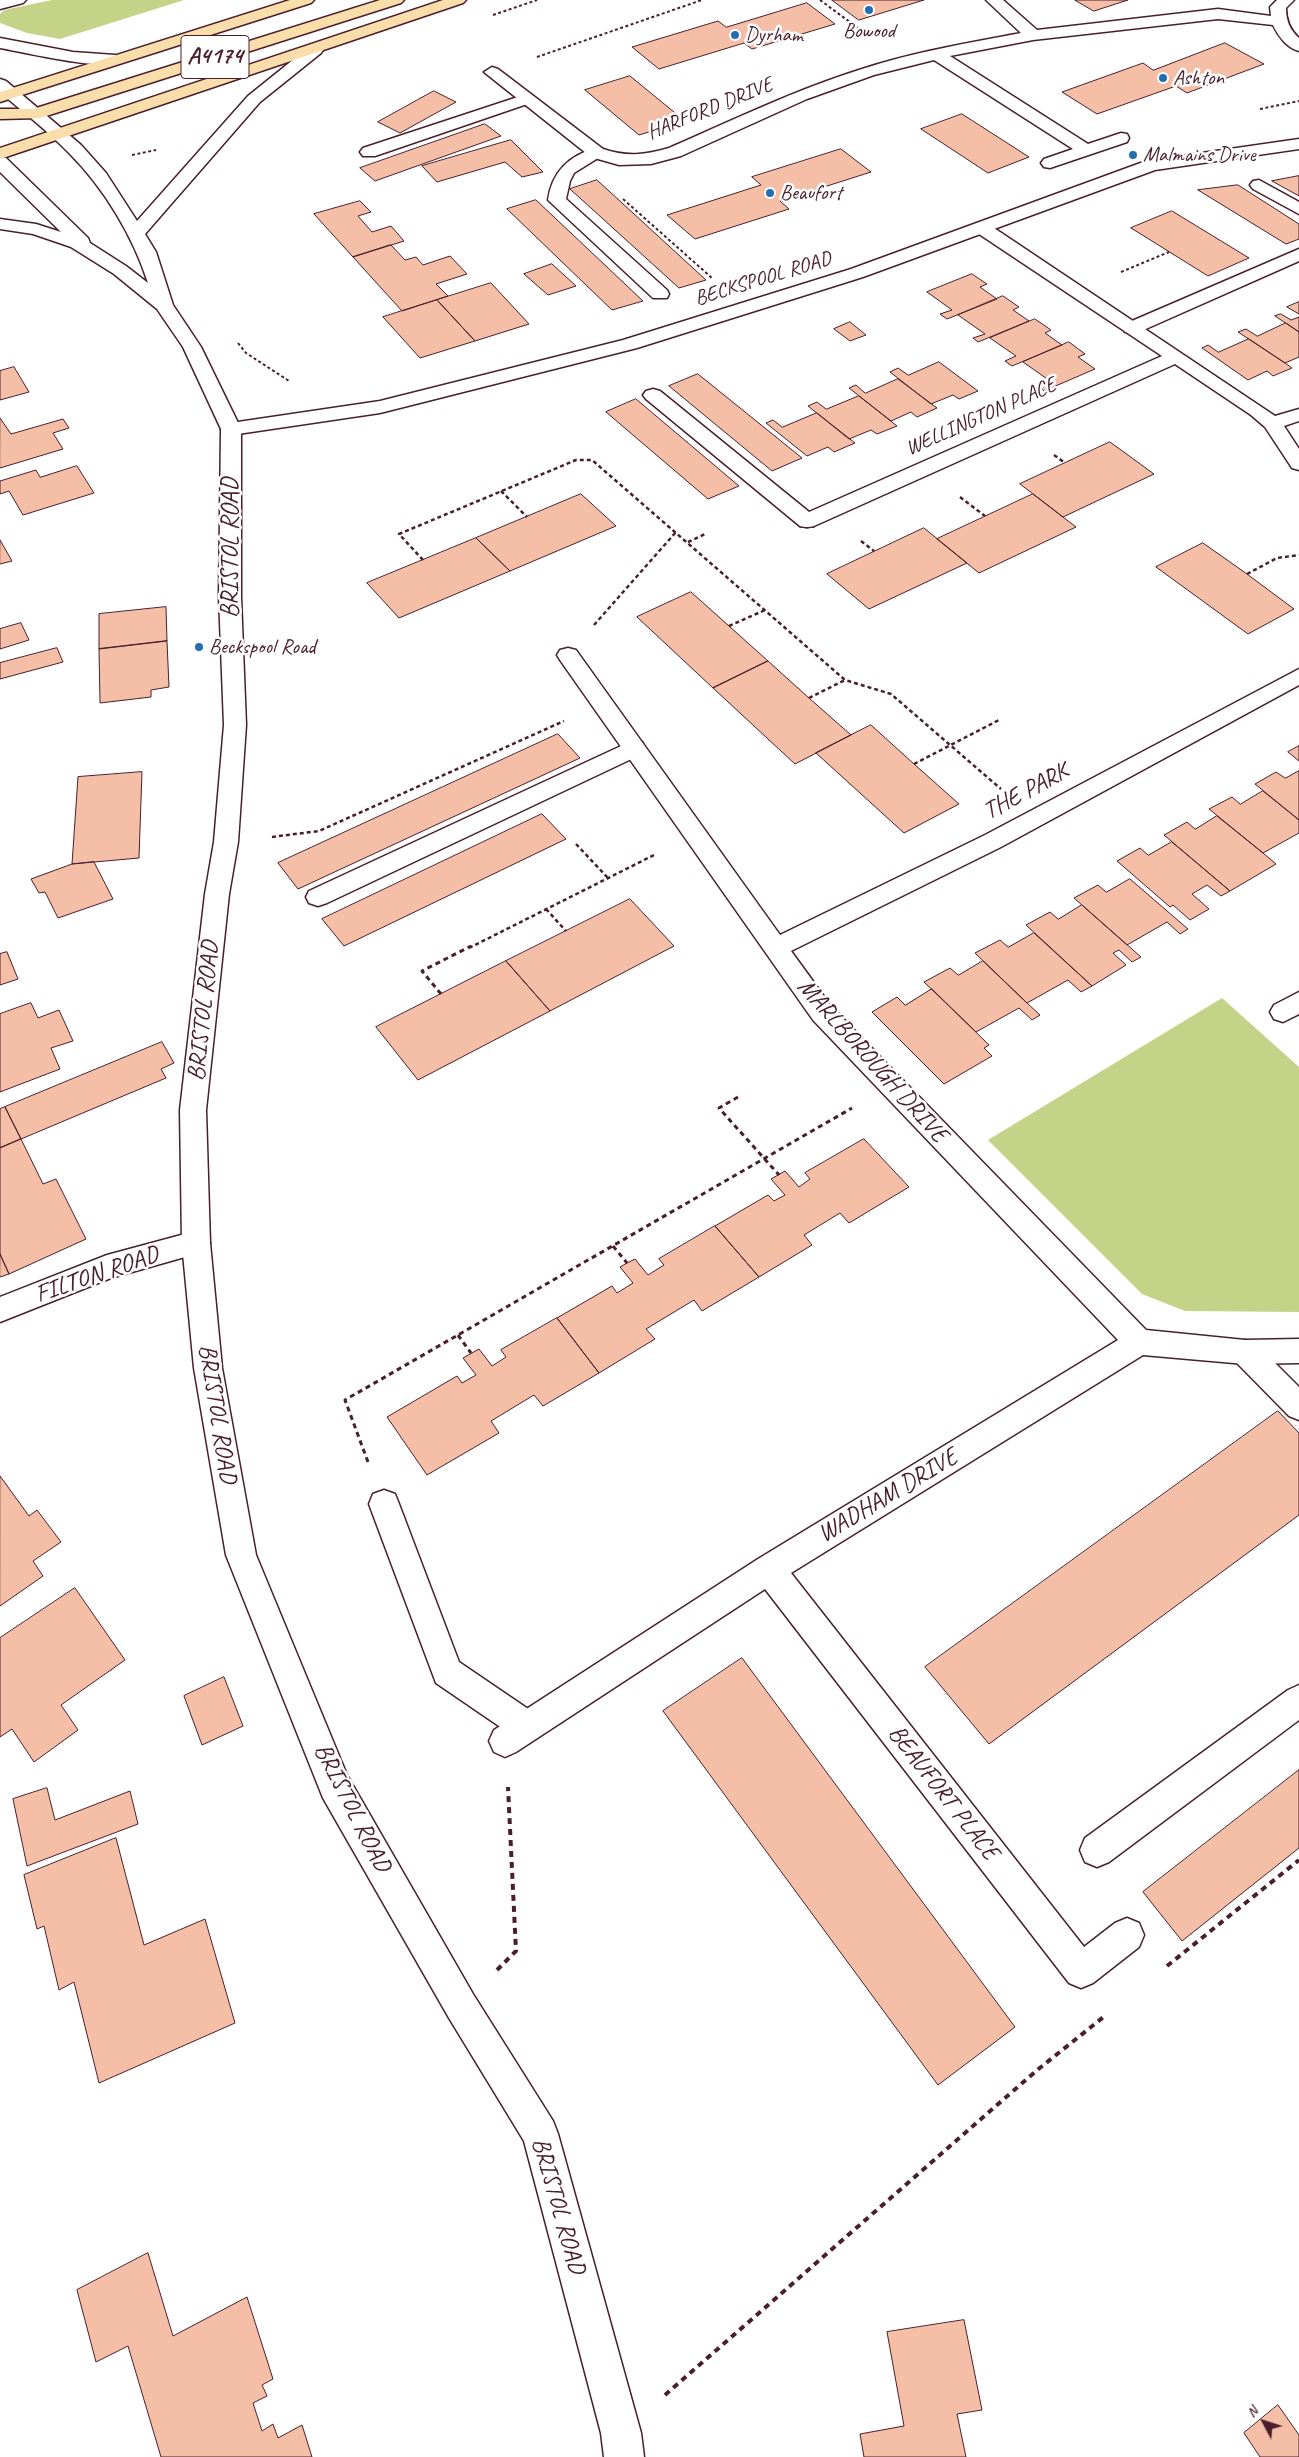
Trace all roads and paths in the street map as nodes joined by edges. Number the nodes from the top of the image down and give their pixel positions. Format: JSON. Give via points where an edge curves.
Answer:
{"nodes":[{"id":1,"x":18,"y":0,"type":"edge"},
{"id":2,"x":306,"y":0,"type":"edge"},
{"id":3,"x":396,"y":0,"type":"edge"},
{"id":4,"x":458,"y":0,"type":"edge"},
{"id":5,"x":702,"y":0,"type":"edge"},
{"id":6,"x":820,"y":0,"type":"edge"},
{"id":7,"x":994,"y":0,"type":"edge"},
{"id":8,"x":1286,"y":0,"type":"edge"},
{"id":9,"x":0,"y":4,"type":"edge"},
{"id":10,"x":1278,"y":21,"type":"junction"},
{"id":11,"x":1032,"y":35,"type":"junction"},
{"id":12,"x":0,"y":43,"type":"edge"},
{"id":13,"x":1299,"y":46,"type":"edge"},
{"id":14,"x":315,"y":50,"type":"junction"},
{"id":15,"x":936,"y":54,"type":"junction"},
{"id":16,"x":115,"y":60,"type":"junction"},
{"id":17,"x":905,"y":62,"type":"junction"},
{"id":18,"x":492,"y":72,"type":"joint"},
{"id":19,"x":4,"y":92,"type":"edge"},
{"id":20,"x":526,"y":99,"type":"junction"},
{"id":21,"x":0,"y":114,"type":"edge"},
{"id":22,"x":34,"y":114,"type":"junction"},
{"id":23,"x":0,"y":136,"type":"edge"},
{"id":24,"x":59,"y":136,"type":"junction"},
{"id":25,"x":1121,"y":138,"type":"dead end"},
{"id":26,"x":1299,"y":144,"type":"edge"},
{"id":27,"x":1086,"y":150,"type":"junction"},
{"id":28,"x":369,"y":152,"type":"dead end"},
{"id":29,"x":597,"y":153,"type":"junction"},
{"id":30,"x":0,"y":154,"type":"edge"},
{"id":31,"x":581,"y":161,"type":"junction"},
{"id":32,"x":0,"y":162,"type":"edge"},
{"id":33,"x":1050,"y":163,"type":"dead end"},
{"id":34,"x":1259,"y":185,"type":"dead end"},
{"id":35,"x":1299,"y":209,"type":"edge"},
{"id":36,"x":0,"y":224,"type":"edge"},
{"id":37,"x":982,"y":228,"type":"junction"},
{"id":38,"x":136,"y":232,"type":"junction"},
{"id":39,"x":92,"y":252,"type":"junction"},
{"id":40,"x":1299,"y":254,"type":"edge"},
{"id":41,"x":714,"y":280,"type":"dead end"},
{"id":42,"x":660,"y":294,"type":"dead end"},
{"id":43,"x":164,"y":305,"type":"junction"},
{"id":44,"x":1132,"y":328,"type":"junction"},
{"id":45,"x":234,"y":339,"type":"dead end"},
{"id":46,"x":1175,"y":357,"type":"junction"},
{"id":47,"x":290,"y":382,"type":"dead end"},
{"id":48,"x":653,"y":395,"type":"dead end"},
{"id":49,"x":1299,"y":415,"type":"edge"},
{"id":50,"x":1272,"y":424,"type":"junction"},
{"id":51,"x":231,"y":429,"type":"junction"},
{"id":52,"x":1299,"y":464,"type":"edge"},
{"id":53,"x":501,"y":492,"type":"junction"},
{"id":54,"x":527,"y":517,"type":"dead end"},
{"id":55,"x":676,"y":532,"type":"junction"},
{"id":56,"x":704,"y":534,"type":"dead end"},
{"id":57,"x":688,"y":542,"type":"junction"},
{"id":58,"x":1299,"y":555,"type":"edge"},
{"id":59,"x":423,"y":560,"type":"dead end"},
{"id":60,"x":1247,"y":574,"type":"dead end"},
{"id":61,"x":765,"y":610,"type":"junction"},
{"id":62,"x":729,"y":626,"type":"dead end"},
{"id":63,"x":568,"y":655,"type":"joint"},
{"id":64,"x":1299,"y":676,"type":"edge"},
{"id":65,"x":845,"y":680,"type":"junction"},
{"id":66,"x":809,"y":698,"type":"dead end"},
{"id":67,"x":602,"y":704,"type":"junction"},
{"id":68,"x":999,"y":720,"type":"dead end"},
{"id":69,"x":950,"y":745,"type":"junction"},
{"id":70,"x":634,"y":748,"type":"junction"},
{"id":71,"x":914,"y":764,"type":"dead end"},
{"id":72,"x":1036,"y":819,"type":"junction"},
{"id":73,"x":695,"y":835,"type":"junction"},
{"id":74,"x":226,"y":842,"type":"junction"},
{"id":75,"x":576,"y":844,"type":"dead end"},
{"id":76,"x":608,"y":878,"type":"junction"},
{"id":77,"x":318,"y":897,"type":"dead end"},
{"id":78,"x":546,"y":909,"type":"junction"},
{"id":79,"x":566,"y":931,"type":"dead end"},
{"id":80,"x":775,"y":948,"type":"junction"},
{"id":81,"x":441,"y":994,"type":"dead end"},
{"id":82,"x":892,"y":1086,"type":"junction"},
{"id":83,"x":738,"y":1097,"type":"dead end"},
{"id":84,"x":764,"y":1159,"type":"junction"},
{"id":85,"x":778,"y":1175,"type":"dead end"},
{"id":86,"x":196,"y":1243,"type":"junction"},
{"id":87,"x":613,"y":1246,"type":"junction"},
{"id":88,"x":627,"y":1263,"type":"dead end"},
{"id":89,"x":0,"y":1310,"type":"edge"},
{"id":90,"x":458,"y":1335,"type":"junction"},
{"id":91,"x":1139,"y":1342,"type":"junction"},
{"id":92,"x":1299,"y":1351,"type":"edge"},
{"id":93,"x":1245,"y":1352,"type":"junction"},
{"id":94,"x":471,"y":1353,"type":"dead end"},
{"id":95,"x":1299,"y":1407,"type":"edge"},
{"id":96,"x":384,"y":1504,"type":"joint"},
{"id":97,"x":769,"y":1569,"type":"junction"},
{"id":98,"x":1299,"y":1701,"type":"edge"},
{"id":99,"x":516,"y":1733,"type":"junction"},
{"id":100,"x":1097,"y":1850,"type":"dead end"},
{"id":101,"x":1299,"y":1860,"type":"edge"},
{"id":102,"x":1127,"y":1935,"type":"dead end"},
{"id":103,"x":1160,"y":1972,"type":"dead end"},
{"id":104,"x":461,"y":2006,"type":"junction"},
{"id":105,"x":1114,"y":2009,"type":"dead end"},
{"id":106,"x":623,"y":2445,"type":"edge"}],
"edges":[{"from":1,"to":9,"type":"street"},
{"from":2,"to":16,"type":"highway","number":"A4174"},
{"from":3,"to":22,"type":"highway","number":"A4174"},
{"from":4,"to":14,"type":"highway","number":"A4174"},
{"from":5,"to":18,"type":"path"},
{"from":6,"to":17,"type":"path"},
{"from":7,"to":11,"type":"street"},
{"from":8,"to":10,"type":"street","via":[[1278,7]]},
{"from":10,"to":11,"type":"street","name":"HARFORD DRIVE","via":[[1218,14]]},
{"from":10,"to":13,"type":"street"},
{"from":11,"to":15,"type":"street","name":"HARFORD DRIVE"},
{"from":12,"to":16,"type":"street","via":[[73,57]]},
{"from":14,"to":24,"type":"highway","number":"A4174"},
{"from":14,"to":38,"type":"street","via":[[254,99]]},
{"from":15,"to":17,"type":"street","name":"HARFORD DRIVE"},
{"from":15,"to":27,"type":"street"},
{"from":16,"to":19,"type":"highway","number":"A4174"},
{"from":17,"to":29,"type":"street","name":"HARFORD DRIVE","via":[[801,96],[675,152],[651,159],[619,160]]},
{"from":18,"to":20,"type":"street","name":"HARFORD DRIVE"},
{"from":19,"to":22,"type":"street","name":"BRISTOL ROAD"},
{"from":20,"to":28,"type":"street"},
{"from":20,"to":29,"type":"street","name":"HARFORD DRIVE"},
{"from":21,"to":22,"type":"highway"},
{"from":22,"to":24,"type":"street","name":"BRISTOL ROAD"},
{"from":23,"to":24,"type":"highway"},
{"from":24,"to":30,"type":"highway","number":"A4174"},
{"from":24,"to":38,"type":"street","name":"BRISTOL ROAD","via":[[90,165]]},
{"from":25,"to":27,"type":"street"},
{"from":26,"to":37,"type":"street","name":"BECKSPOOL ROAD","via":[[1152,165]]},
{"from":27,"to":33,"type":"street"},
{"from":29,"to":31,"type":"street"},
{"from":31,"to":41,"type":"path"},
{"from":31,"to":42,"type":"street","via":[[569,167],[559,180],[556,200]]},
{"from":32,"to":39,"type":"street"},
{"from":34,"to":35,"type":"street"},
{"from":36,"to":39,"type":"street","via":[[36,229]]},
{"from":37,"to":44,"type":"street"},
{"from":37,"to":51,"type":"street","name":"BECKSPOOL ROAD","via":[[857,273],[630,344],[380,407]]},
{"from":38,"to":43,"type":"street","name":"BRISTOL ROAD","via":[[152,262]]},
{"from":39,"to":43,"type":"street","name":"BRISTOL ROAD"},
{"from":40,"to":44,"type":"street"},
{"from":43,"to":51,"type":"street","name":"BRISTOL ROAD","via":[[192,347]]},
{"from":44,"to":46,"type":"street"},
{"from":45,"to":47,"type":"path","via":[[246,353]]},
{"from":46,"to":48,"type":"street","name":"WELLINGTON PLACE","via":[[807,521]]},
{"from":46,"to":50,"type":"street","via":[[1258,411]]},
{"from":49,"to":50,"type":"street"},
{"from":50,"to":52,"type":"street"},
{"from":51,"to":74,"type":"street","name":"BRISTOL ROAD","via":[[230,598],[234,725]]},
{"from":53,"to":54,"type":"path"},
{"from":53,"to":55,"type":"path","via":[[576,460],[586,459],[599,464]]},
{"from":53,"to":59,"type":"path","via":[[399,534]]},
{"from":55,"to":57,"type":"path"},
{"from":55,"to":63,"type":"path"},
{"from":56,"to":57,"type":"path"},
{"from":57,"to":61,"type":"path"},
{"from":58,"to":60,"type":"path","via":[[1277,558]]},
{"from":61,"to":62,"type":"path"},
{"from":61,"to":65,"type":"path"},
{"from":63,"to":67,"type":"street","name":"MARLBOROUGH DRIVE"},
{"from":64,"to":72,"type":"street","name":"THE PARK"},
{"from":65,"to":66,"type":"path"},
{"from":65,"to":69,"type":"path","via":[[891,694]]},
{"from":67,"to":70,"type":"street","name":"MARLBOROUGH DRIVE"},
{"from":67,"to":74,"type":"path","via":[[318,831]]},
{"from":68,"to":69,"type":"path"},
{"from":69,"to":71,"type":"path"},
{"from":69,"to":72,"type":"path"},
{"from":70,"to":73,"type":"street","name":"MARLBOROUGH DRIVE"},
{"from":70,"to":77,"type":"street"},
{"from":72,"to":80,"type":"street","name":"THE PARK"},
{"from":73,"to":76,"type":"path"},
{"from":73,"to":80,"type":"street","name":"MARLBOROUGH DRIVE"},
{"from":74,"to":86,"type":"street","name":"BRISTOL ROAD","via":[[217,894],[193,1110]]},
{"from":75,"to":76,"type":"path"},
{"from":76,"to":78,"type":"path"},
{"from":78,"to":79,"type":"path"},
{"from":78,"to":81,"type":"path","via":[[422,971]]},
{"from":80,"to":82,"type":"street","name":"MARLBOROUGH DRIVE","via":[[822,1012]]},
{"from":82,"to":84,"type":"path"},
{"from":82,"to":91,"type":"street","name":"MARLBOROUGH DRIVE"},
{"from":83,"to":84,"type":"path","via":[[718,1108]]},
{"from":84,"to":85,"type":"path"},
{"from":84,"to":87,"type":"path"},
{"from":86,"to":89,"type":"street","name":"FILTON ROAD","via":[[107,1266]]},
{"from":86,"to":104,"type":"street","name":"BRISTOL ROAD","via":[[208,1368],[241,1554],[335,1786]]},
{"from":87,"to":88,"type":"path"},
{"from":87,"to":90,"type":"path"},
{"from":90,"to":94,"type":"path"},
{"from":90,"to":96,"type":"path","via":[[345,1400]]},
{"from":91,"to":93,"type":"street"},
{"from":91,"to":97,"type":"street","name":"WADHAM DRIVE"},
{"from":92,"to":93,"type":"street"},
{"from":93,"to":95,"type":"street"},
{"from":96,"to":99,"type":"street","via":[[447,1672]]},
{"from":97,"to":99,"type":"street","name":"WADHAM DRIVE"},
{"from":97,"to":102,"type":"street","name":"BEAUFORT PLACE","via":[[1081,1971]]},
{"from":98,"to":100,"type":"street"},
{"from":99,"to":104,"type":"path","via":[[516,1951]]},
{"from":101,"to":103,"type":"path"},
{"from":104,"to":106,"type":"street","name":"BRISTOL ROAD","via":[[540,2134]]},
{"from":105,"to":106,"type":"path","via":[[1036,2071]]}]}
